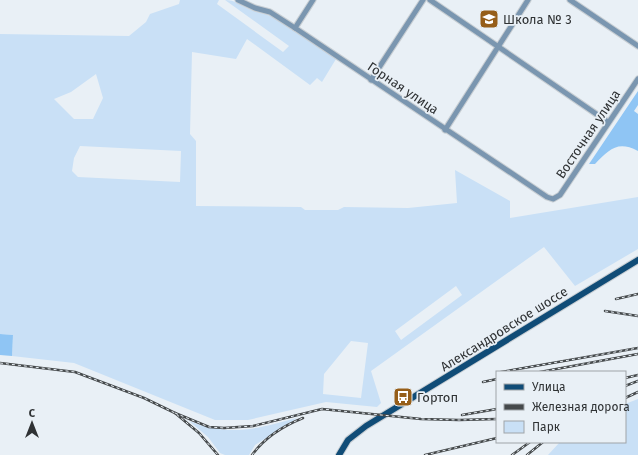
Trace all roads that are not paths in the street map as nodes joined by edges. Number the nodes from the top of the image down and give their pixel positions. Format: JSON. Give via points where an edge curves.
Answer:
{"nodes":[{"id":1,"x":238,"y":0,"type":"edge"},
{"id":2,"x":313,"y":0,"type":"edge"},
{"id":3,"x":423,"y":0,"type":"edge"},
{"id":4,"x":430,"y":0,"type":"edge"},
{"id":5,"x":528,"y":0,"type":"edge"},
{"id":6,"x":570,"y":0,"type":"edge"},
{"id":7,"x":295,"y":28,"type":"junction"},
{"id":8,"x":638,"y":46,"type":"edge"},
{"id":9,"x":497,"y":47,"type":"junction"},
{"id":10,"x":638,"y":79,"type":"edge"},
{"id":11,"x":371,"y":80,"type":"junction"},
{"id":12,"x":608,"y":122,"type":"junction"},
{"id":13,"x":445,"y":130,"type":"junction"},
{"id":14,"x":553,"y":199,"type":"joint"},
{"id":15,"x":638,"y":260,"type":"edge"},
{"id":16,"x":339,"y":455,"type":"edge"}],
"edges":[{"from":1,"to":7,"type":"street","name":"Горная улица","via":[[270,12]]},
{"from":2,"to":7,"type":"street"},
{"from":3,"to":11,"type":"street"},
{"from":4,"to":9,"type":"street"},
{"from":5,"to":9,"type":"street"},
{"from":6,"to":8,"type":"street"},
{"from":7,"to":11,"type":"street","name":"Горная улица"},
{"from":9,"to":12,"type":"street"},
{"from":9,"to":13,"type":"street"},
{"from":10,"to":12,"type":"street","name":"Восточная улица"},
{"from":11,"to":13,"type":"street","name":"Горная улица"},
{"from":12,"to":14,"type":"street","name":"Восточная улица","via":[[560,195]]},
{"from":13,"to":14,"type":"street","name":"Горная улица","via":[[547,198]]},
{"from":15,"to":16,"type":"main road","name":"Александровское шоссе","via":[[355,433]]}]}
